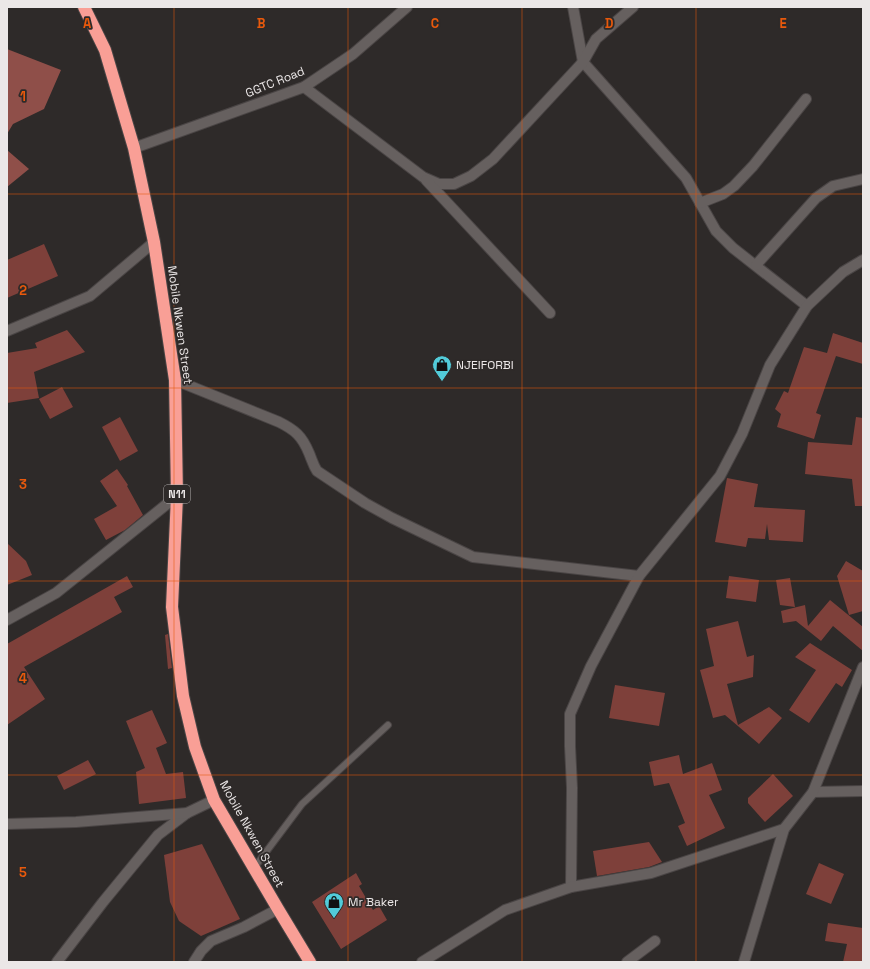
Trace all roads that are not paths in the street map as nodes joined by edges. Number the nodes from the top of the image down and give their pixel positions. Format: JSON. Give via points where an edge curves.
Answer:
{"nodes":[{"id":1,"x":84,"y":7,"type":"edge"},
{"id":2,"x":407,"y":7,"type":"edge"},
{"id":3,"x":573,"y":7,"type":"edge"},
{"id":4,"x":633,"y":7,"type":"edge"},
{"id":5,"x":583,"y":62,"type":"junction"},
{"id":6,"x":304,"y":87,"type":"junction"},
{"id":7,"x":806,"y":99,"type":"dead end"},
{"id":8,"x":134,"y":148,"type":"junction"},
{"id":9,"x":423,"y":177,"type":"junction"},
{"id":10,"x":863,"y":179,"type":"edge"},
{"id":11,"x":700,"y":203,"type":"junction"},
{"id":12,"x":154,"y":242,"type":"junction"},
{"id":13,"x":863,"y":260,"type":"edge"},
{"id":14,"x":756,"y":265,"type":"junction"},
{"id":15,"x":807,"y":306,"type":"junction"},
{"id":16,"x":550,"y":313,"type":"dead end"},
{"id":17,"x":7,"y":331,"type":"edge"},
{"id":18,"x":175,"y":380,"type":"junction"},
{"id":19,"x":177,"y":496,"type":"junction"},
{"id":20,"x":639,"y":576,"type":"junction"},
{"id":21,"x":7,"y":620,"type":"edge"},
{"id":22,"x":863,"y":667,"type":"edge"},
{"id":23,"x":388,"y":725,"type":"dead end"},
{"id":24,"x":863,"y":791,"type":"edge"},
{"id":25,"x":813,"y":792,"type":"junction"},
{"id":26,"x":214,"y":800,"type":"junction"},
{"id":27,"x":187,"y":813,"type":"junction"},
{"id":28,"x":7,"y":824,"type":"edge"},
{"id":29,"x":784,"y":829,"type":"junction"},
{"id":30,"x":254,"y":868,"type":"junction"},
{"id":31,"x":571,"y":887,"type":"junction"},
{"id":32,"x":278,"y":909,"type":"junction"},
{"id":33,"x":655,"y":941,"type":"dead end"},
{"id":34,"x":57,"y":962,"type":"edge"},
{"id":35,"x":194,"y":962,"type":"edge"},
{"id":36,"x":310,"y":962,"type":"edge"},
{"id":37,"x":422,"y":962,"type":"edge"},
{"id":38,"x":627,"y":962,"type":"edge"},
{"id":39,"x":744,"y":962,"type":"edge"}],
"edges":[{"from":1,"to":8,"type":"highway","name":"Mobile Nkwen Street","number":"N11","via":[[106,50]]},
{"from":2,"to":6,"type":"street","name":"GGTC Road","via":[[352,54]]},
{"from":3,"to":5,"type":"street"},
{"from":4,"to":5,"type":"street","via":[[596,39]]},
{"from":5,"to":9,"type":"street","via":[[493,159],[471,176],[454,184],[439,184]]},
{"from":5,"to":11,"type":"street","via":[[686,178]]},
{"from":6,"to":8,"type":"street","name":"GGTC Road"},
{"from":6,"to":9,"type":"street"},
{"from":7,"to":11,"type":"street","via":[[734,186],[723,194]]},
{"from":8,"to":12,"type":"highway","name":"Mobile Nkwen Street","number":"N11"},
{"from":9,"to":16,"type":"street"},
{"from":10,"to":14,"type":"street","via":[[834,186],[816,198]]},
{"from":11,"to":14,"type":"street","via":[[716,231]]},
{"from":12,"to":17,"type":"street","via":[[90,296]]},
{"from":12,"to":18,"type":"highway","name":"Mobile Nkwen Street","number":"N11"},
{"from":13,"to":15,"type":"street","via":[[843,272]]},
{"from":14,"to":15,"type":"street"},
{"from":15,"to":20,"type":"street","via":[[770,365],[742,434],[720,476]]},
{"from":18,"to":19,"type":"highway","name":"Mobile Nkwen Street","number":"N11"},
{"from":18,"to":20,"type":"street","via":[[293,429],[301,438],[317,471],[392,518],[473,557]]},
{"from":19,"to":21,"type":"street","via":[[56,593]]},
{"from":19,"to":26,"type":"highway","name":"Mobile Nkwen Street","number":"N11","via":[[172,607],[183,696],[195,747]]},
{"from":20,"to":31,"type":"street","via":[[591,666],[570,714]]},
{"from":22,"to":25,"type":"street"},
{"from":23,"to":30,"type":"lane","via":[[302,804]]},
{"from":24,"to":25,"type":"street"},
{"from":25,"to":29,"type":"street"},
{"from":26,"to":27,"type":"street"},
{"from":26,"to":30,"type":"highway","name":"Mobile Nkwen Street","number":"N11"},
{"from":27,"to":28,"type":"street","via":[[76,822]]},
{"from":27,"to":34,"type":"street","via":[[158,835]]},
{"from":29,"to":31,"type":"street","via":[[651,873]]},
{"from":29,"to":39,"type":"street"},
{"from":30,"to":32,"type":"highway","name":"Mobile Nkwen Street","number":"N11"},
{"from":31,"to":37,"type":"street","via":[[505,910]]},
{"from":32,"to":35,"type":"street","via":[[211,942]]},
{"from":32,"to":36,"type":"highway","name":"Mobile Nkwen Street","number":"N11"},
{"from":33,"to":38,"type":"street"}]}
